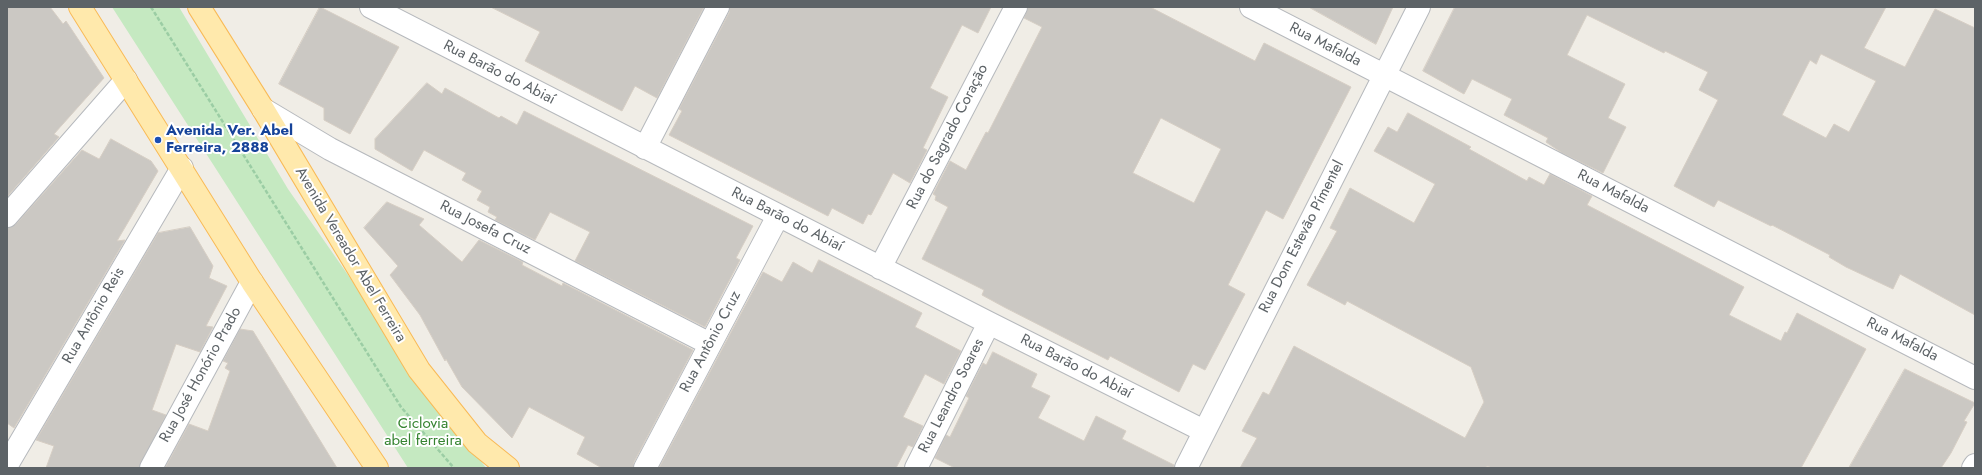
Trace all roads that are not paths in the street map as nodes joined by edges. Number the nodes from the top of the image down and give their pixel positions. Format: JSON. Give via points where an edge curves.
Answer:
{"nodes":[{"id":1,"x":80,"y":7,"type":"edge"},
{"id":2,"x":199,"y":7,"type":"edge"},
{"id":3,"x":371,"y":7,"type":"edge"},
{"id":4,"x":718,"y":7,"type":"edge"},
{"id":5,"x":1016,"y":7,"type":"edge"},
{"id":6,"x":1251,"y":7,"type":"edge"},
{"id":7,"x":1419,"y":7,"type":"edge"},
{"id":8,"x":1384,"y":75,"type":"junction"},
{"id":9,"x":126,"y":80,"type":"junction"},
{"id":10,"x":263,"y":109,"type":"junction"},
{"id":11,"x":645,"y":148,"type":"junction"},
{"id":12,"x":182,"y":168,"type":"junction"},
{"id":13,"x":7,"y":216,"type":"edge"},
{"id":14,"x":778,"y":216,"type":"junction"},
{"id":15,"x":880,"y":268,"type":"junction"},
{"id":16,"x":252,"y":282,"type":"junction"},
{"id":17,"x":989,"y":323,"type":"junction"},
{"id":18,"x":710,"y":344,"type":"junction"},
{"id":19,"x":1975,"y":378,"type":"edge"},
{"id":20,"x":1204,"y":431,"type":"junction"},
{"id":21,"x":7,"y":465,"type":"edge"},
{"id":22,"x":1975,"y":465,"type":"edge"},
{"id":23,"x":151,"y":468,"type":"edge"},
{"id":24,"x":377,"y":468,"type":"edge"},
{"id":25,"x":508,"y":468,"type":"edge"},
{"id":26,"x":645,"y":468,"type":"edge"},
{"id":27,"x":916,"y":468,"type":"edge"},
{"id":28,"x":1186,"y":468,"type":"edge"},
{"id":29,"x":1974,"y":468,"type":"edge"}],
"edges":[{"from":1,"to":9,"type":"main road"},
{"from":2,"to":10,"type":"main road","name":"Avenida Vereador Abel Ferreira"},
{"from":3,"to":11,"type":"street","name":"Rua Barão do Abiaí"},
{"from":4,"to":11,"type":"street"},
{"from":5,"to":15,"type":"street","name":"Rua do Sagrado Coração"},
{"from":6,"to":8,"type":"street","name":"Rua Mafalda"},
{"from":7,"to":8,"type":"street","name":"Rua Dom Estevão Pímentel"},
{"from":8,"to":19,"type":"street","name":"Rua Mafalda"},
{"from":8,"to":20,"type":"street","name":"Rua Dom Estevão Pímentel"},
{"from":9,"to":12,"type":"main road"},
{"from":9,"to":13,"type":"street"},
{"from":10,"to":18,"type":"street","name":"Rua Josefa Cruz","via":[[337,152]]},
{"from":10,"to":25,"type":"main road","name":"Avenida Vereador Abel Ferreira","via":[[419,370],[477,442]]},
{"from":11,"to":14,"type":"street","name":"Rua Barão do Abiaí"},
{"from":12,"to":16,"type":"main road"},
{"from":12,"to":21,"type":"street","name":"Rua Antônio Reis"},
{"from":14,"to":15,"type":"street","name":"Rua Barão do Abiaí"},
{"from":14,"to":18,"type":"street","name":"Rua Antônio Cruz"},
{"from":15,"to":17,"type":"street","name":"Rua Barão do Abiaí"},
{"from":16,"to":23,"type":"street","name":"Rua José Honório Prado"},
{"from":16,"to":24,"type":"main road"},
{"from":17,"to":20,"type":"street","name":"Rua Barão do Abiaí"},
{"from":17,"to":27,"type":"street","name":"Rua Leandro Soares"},
{"from":18,"to":26,"type":"street","name":"Rua Antônio Cruz"},
{"from":20,"to":28,"type":"street","name":"Rua Dom Estevão Pímentel"},
{"from":22,"to":29,"type":"street"}]}
